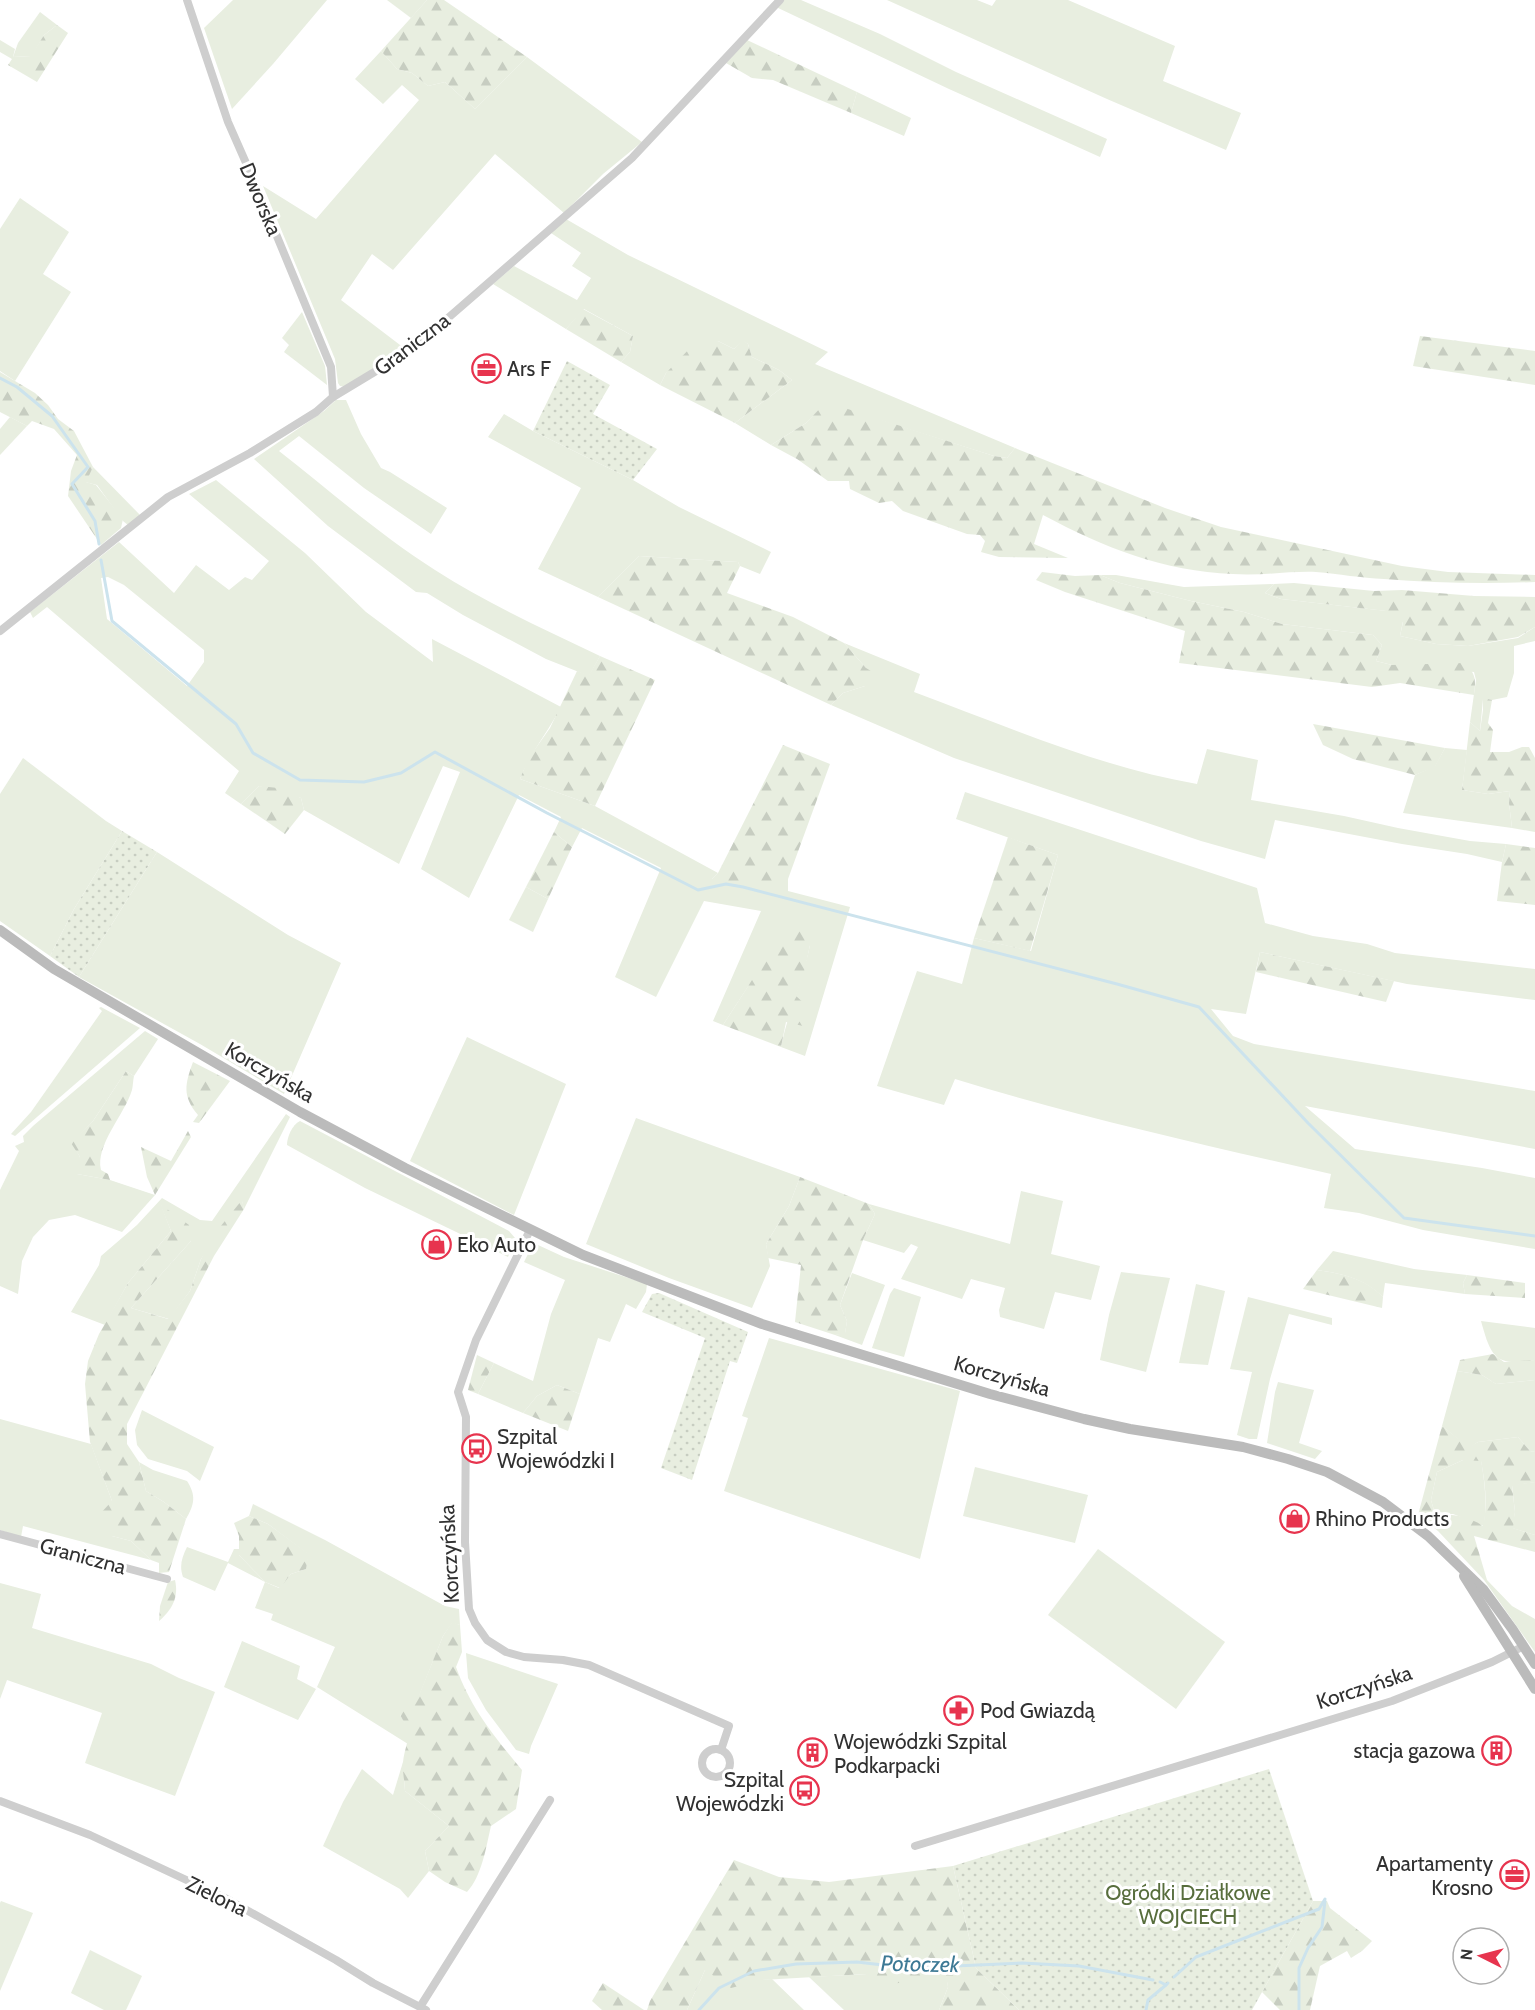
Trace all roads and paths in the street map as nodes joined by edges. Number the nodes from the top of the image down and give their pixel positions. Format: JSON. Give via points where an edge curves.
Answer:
{"nodes":[{"id":1,"x":187,"y":0,"type":"edge"},
{"id":2,"x":780,"y":0,"type":"edge"},
{"id":3,"x":333,"y":397,"type":"junction"},
{"id":4,"x":0,"y":631,"type":"edge"},
{"id":5,"x":0,"y":930,"type":"edge"},
{"id":6,"x":530,"y":1230,"type":"junction"},
{"id":7,"x":0,"y":1534,"type":"edge"},
{"id":8,"x":1454,"y":1561,"type":"junction"},
{"id":9,"x":167,"y":1579,"type":"dead end"},
{"id":10,"x":1524,"y":1646,"type":"junction"},
{"id":11,"x":1512,"y":1653,"type":"junction"},
{"id":12,"x":1535,"y":1665,"type":"edge"},
{"id":13,"x":1535,"y":1689,"type":"edge"},
{"id":14,"x":722,"y":1750,"type":"dead end"},
{"id":15,"x":550,"y":1800,"type":"dead end"},
{"id":16,"x":0,"y":1801,"type":"edge"},
{"id":17,"x":915,"y":1846,"type":"dead end"},
{"id":18,"x":423,"y":2009,"type":"edge"}],
"edges":[{"from":1,"to":3,"type":"street","name":"Dworska","via":[[228,122],[331,367]]},
{"from":2,"to":3,"type":"street","name":"Graniczna","via":[[632,158],[448,318],[391,363]]},
{"from":3,"to":4,"type":"street","name":"Graniczna","via":[[250,453],[168,497]]},
{"from":5,"to":6,"type":"main road","name":"Korczyńska","via":[[54,969],[290,1106]]},
{"from":6,"to":8,"type":"main road","name":"Korczyńska","via":[[583,1255],[762,1324],[891,1364],[1084,1419],[1243,1447],[1327,1472],[1383,1502]]},
{"from":6,"to":14,"type":"street","name":"Korczyńska","via":[[476,1340],[458,1392],[466,1417],[469,1608],[487,1640],[506,1652],[589,1665],[729,1726]]},
{"from":7,"to":9,"type":"street","name":"Graniczna"},
{"from":8,"to":10,"type":"main road","name":"Korczyńska","via":[[1483,1589]]},
{"from":8,"to":11,"type":"main road","name":"Korczyńska"},
{"from":10,"to":11,"type":"street","name":"Korczyńska"},
{"from":10,"to":12,"type":"main road","name":"Korczyńska"},
{"from":11,"to":13,"type":"main road","name":"Korczyńska"},
{"from":11,"to":17,"type":"street","name":"Korczyńska","via":[[1392,1701]]},
{"from":15,"to":18,"type":"street"},
{"from":16,"to":18,"type":"street","name":"Zielona","via":[[90,1835],[225,1898]]}]}
